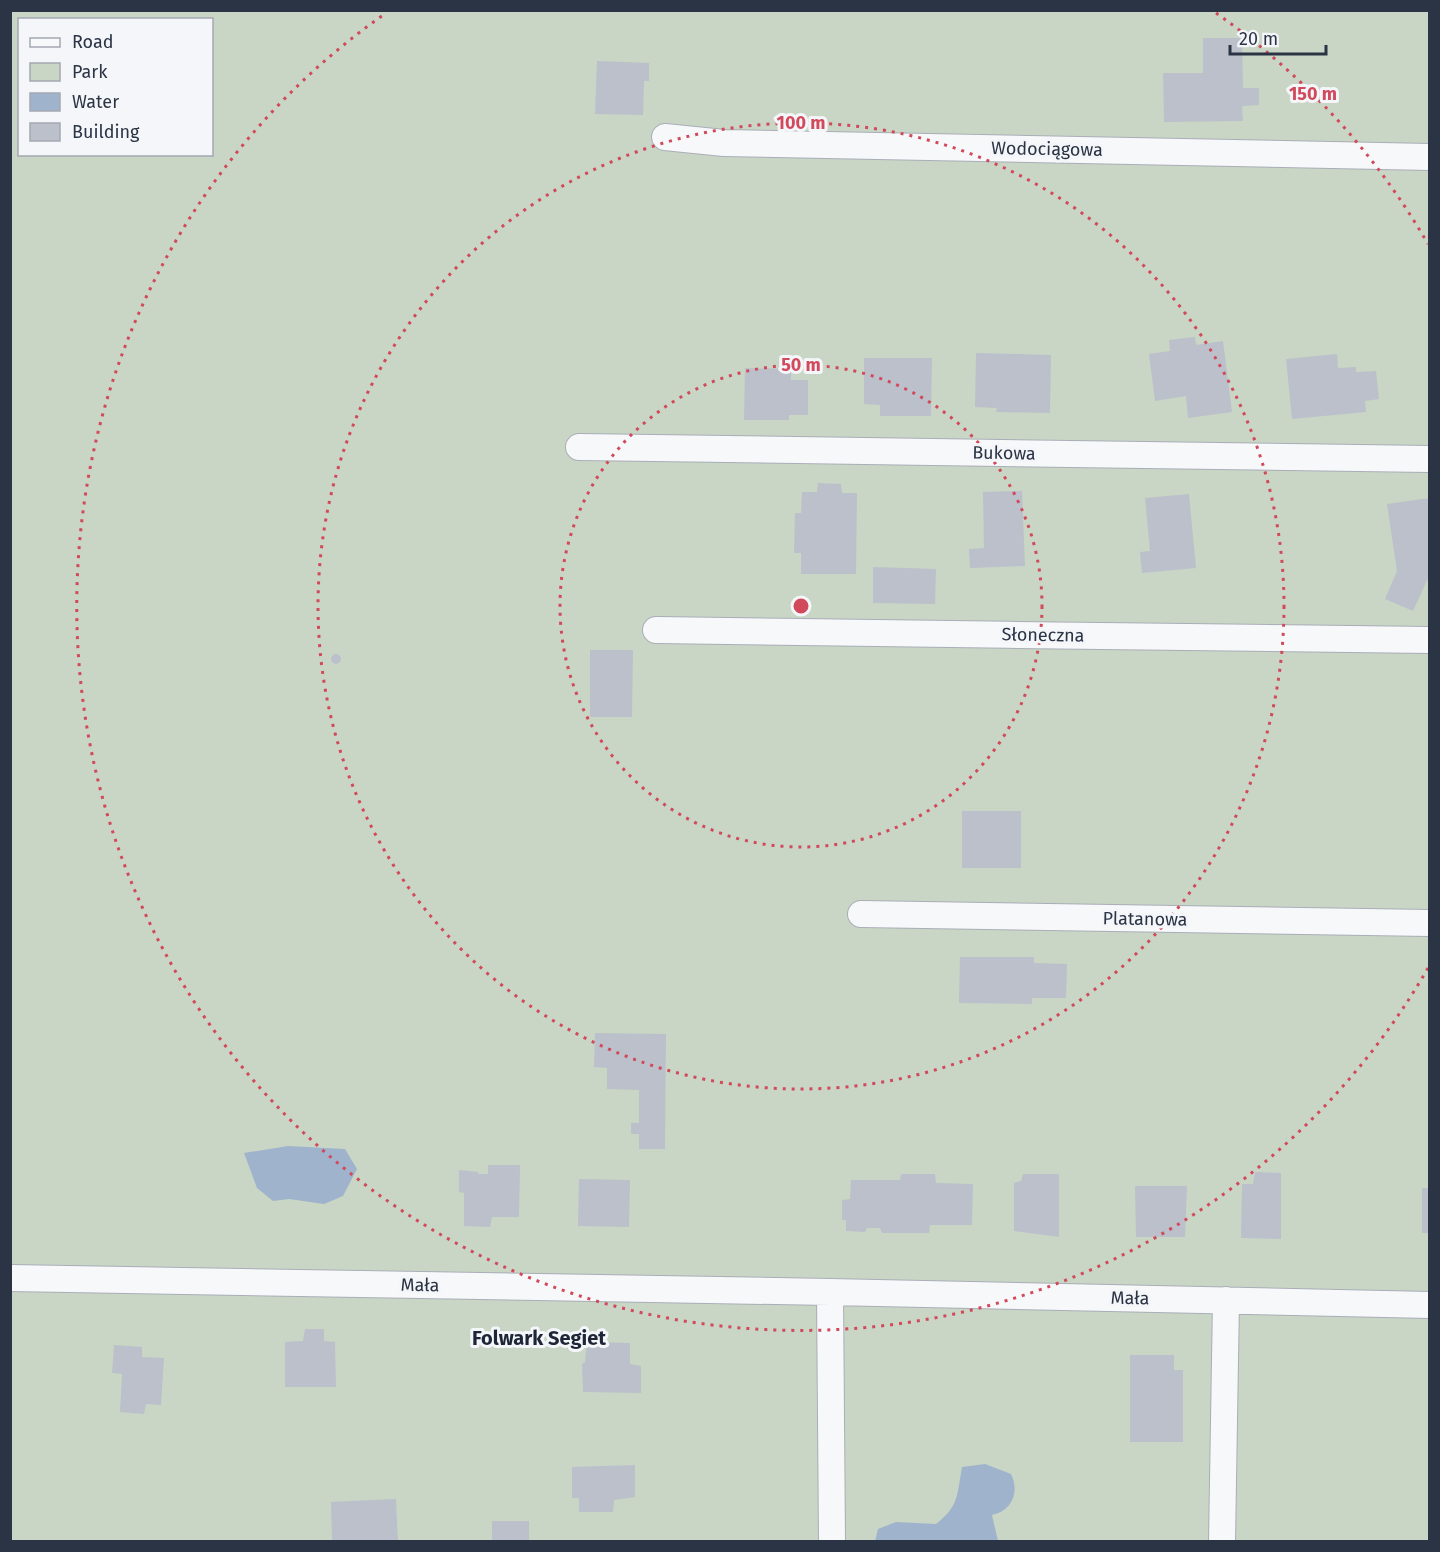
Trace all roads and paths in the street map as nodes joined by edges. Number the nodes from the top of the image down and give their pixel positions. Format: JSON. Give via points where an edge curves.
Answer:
{"nodes":[{"id":1,"x":665,"y":137,"type":"dead end"},
{"id":2,"x":1430,"y":156,"type":"edge"},
{"id":3,"x":579,"y":447,"type":"dead end"},
{"id":4,"x":1430,"y":459,"type":"edge"},
{"id":5,"x":656,"y":630,"type":"dead end"},
{"id":6,"x":1430,"y":640,"type":"edge"},
{"id":7,"x":861,"y":914,"type":"dead end"},
{"id":8,"x":1430,"y":923,"type":"edge"},
{"id":9,"x":10,"y":1278,"type":"edge"},
{"id":10,"x":830,"y":1292,"type":"junction"},
{"id":11,"x":1226,"y":1300,"type":"junction"},
{"id":12,"x":1430,"y":1305,"type":"edge"},
{"id":13,"x":832,"y":1542,"type":"edge"},
{"id":14,"x":1222,"y":1542,"type":"edge"}],
"edges":[{"from":1,"to":2,"type":"street","name":"Wodociągowa","via":[[724,143]]},
{"from":3,"to":4,"type":"street","name":"Bukowa"},
{"from":5,"to":6,"type":"street","name":"Słoneczna"},
{"from":7,"to":8,"type":"street","name":"Platanowa"},
{"from":9,"to":10,"type":"street","name":"Mała"},
{"from":10,"to":11,"type":"street","name":"Mała"},
{"from":10,"to":13,"type":"street"},
{"from":11,"to":12,"type":"street","name":"Mała"},
{"from":11,"to":14,"type":"street"}]}
